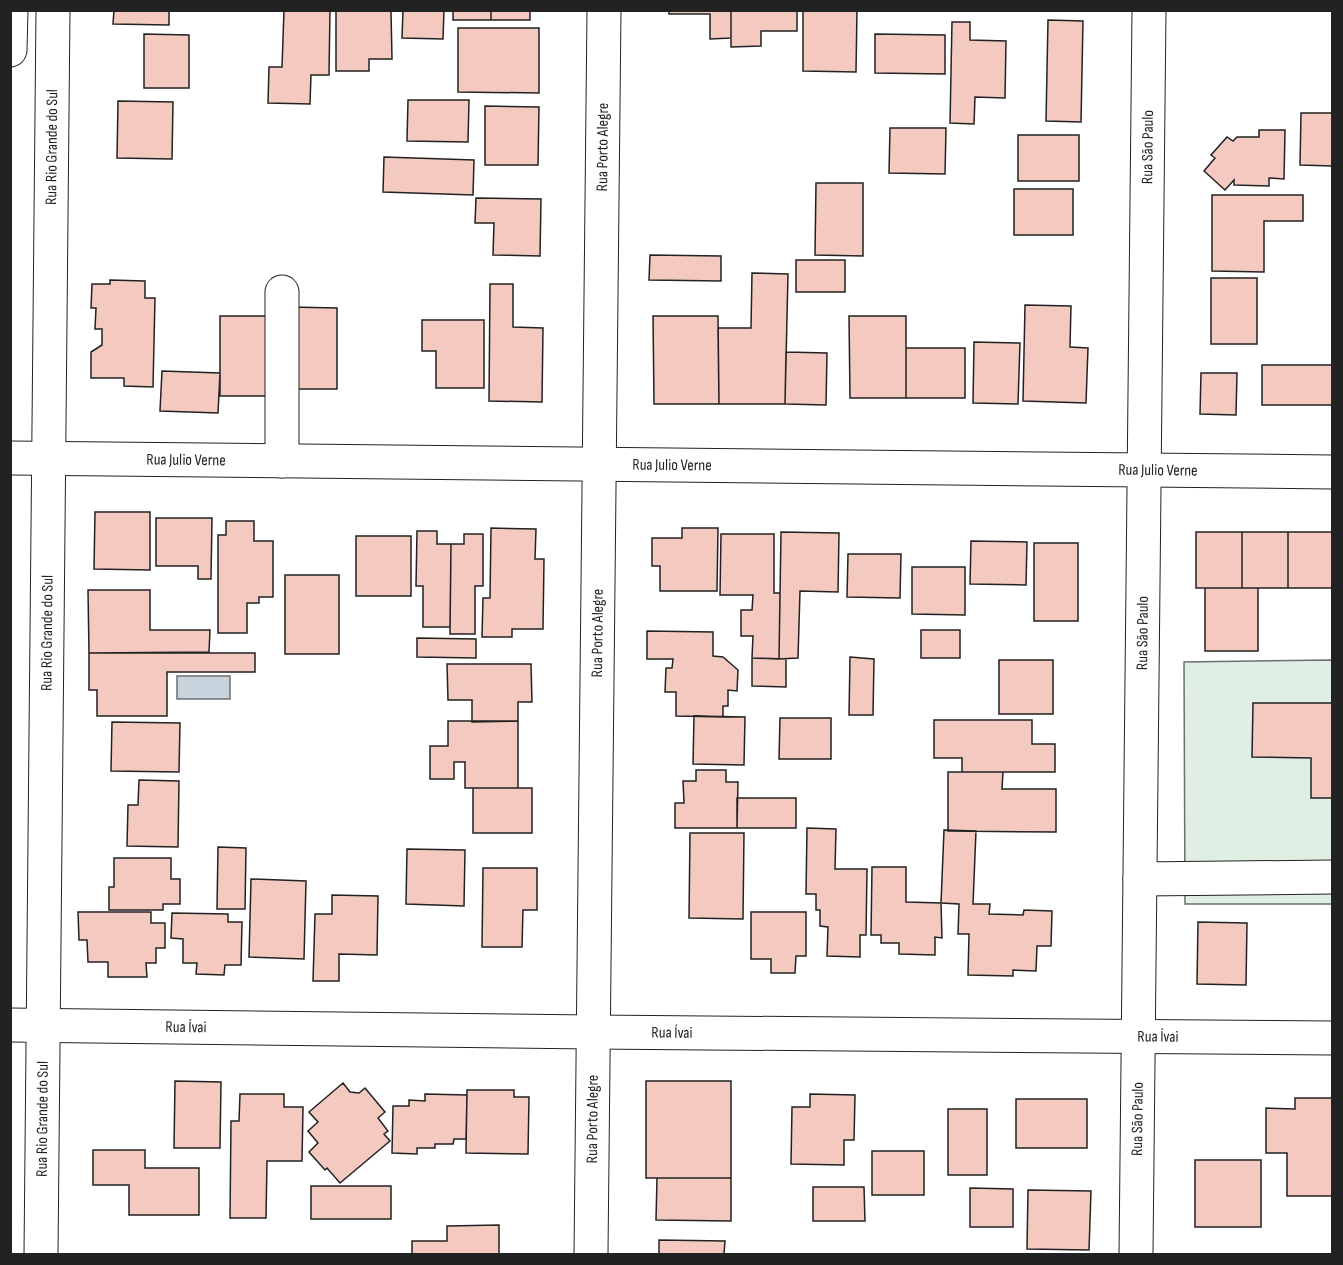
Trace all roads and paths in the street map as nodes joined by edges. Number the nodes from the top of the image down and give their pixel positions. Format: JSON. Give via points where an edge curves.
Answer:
{"nodes":[{"id":1,"x":11,"y":10,"type":"edge"},
{"id":2,"x":53,"y":10,"type":"edge"},
{"id":3,"x":604,"y":10,"type":"edge"},
{"id":4,"x":1149,"y":10,"type":"edge"},
{"id":5,"x":10,"y":50,"type":"edge"},
{"id":6,"x":282,"y":292,"type":"dead end"},
{"id":7,"x":10,"y":458,"type":"edge"},
{"id":8,"x":49,"y":458,"type":"junction"},
{"id":9,"x":282,"y":461,"type":"junction"},
{"id":10,"x":600,"y":464,"type":"junction"},
{"id":11,"x":1144,"y":470,"type":"junction"},
{"id":12,"x":1332,"y":472,"type":"edge"},
{"id":13,"x":1332,"y":877,"type":"edge"},
{"id":14,"x":1140,"y":879,"type":"junction"},
{"id":15,"x":10,"y":1025,"type":"edge"},
{"id":16,"x":43,"y":1026,"type":"junction"},
{"id":17,"x":593,"y":1032,"type":"junction"},
{"id":18,"x":1138,"y":1036,"type":"junction"},
{"id":19,"x":1332,"y":1038,"type":"edge"},
{"id":20,"x":41,"y":1254,"type":"edge"},
{"id":21,"x":591,"y":1254,"type":"edge"},
{"id":22,"x":1136,"y":1254,"type":"edge"}],
"edges":[{"from":1,"to":5,"type":"street"},
{"from":2,"to":8,"type":"street","name":"Rua Rio Grande do Sul"},
{"from":3,"to":10,"type":"street","name":"Rua Porto Alegre"},
{"from":4,"to":11,"type":"street","name":"Rua São Paulo"},
{"from":6,"to":9,"type":"street"},
{"from":7,"to":8,"type":"street","name":"Rua Julio Verne"},
{"from":8,"to":9,"type":"street","name":"Rua Julio Verne"},
{"from":8,"to":16,"type":"street","name":"Rua Rio Grande do Sul"},
{"from":9,"to":10,"type":"street","name":"Rua Julio Verne"},
{"from":10,"to":11,"type":"street","name":"Rua Julio Verne"},
{"from":10,"to":17,"type":"street","name":"Rua Porto Alegre"},
{"from":11,"to":12,"type":"street","name":"Rua Julio Verne"},
{"from":11,"to":14,"type":"street","name":"Rua São Paulo"},
{"from":13,"to":14,"type":"street"},
{"from":14,"to":18,"type":"street","name":"Rua São Paulo"},
{"from":15,"to":16,"type":"street","name":"Rua Ívai"},
{"from":16,"to":17,"type":"street","name":"Rua Ívai"},
{"from":16,"to":20,"type":"street","name":"Rua Rio Grande do Sul"},
{"from":17,"to":18,"type":"street","name":"Rua Ívai"},
{"from":17,"to":21,"type":"street","name":"Rua Porto Alegre"},
{"from":18,"to":19,"type":"street","name":"Rua Ívai"},
{"from":18,"to":22,"type":"street","name":"Rua São Paulo"}]}
